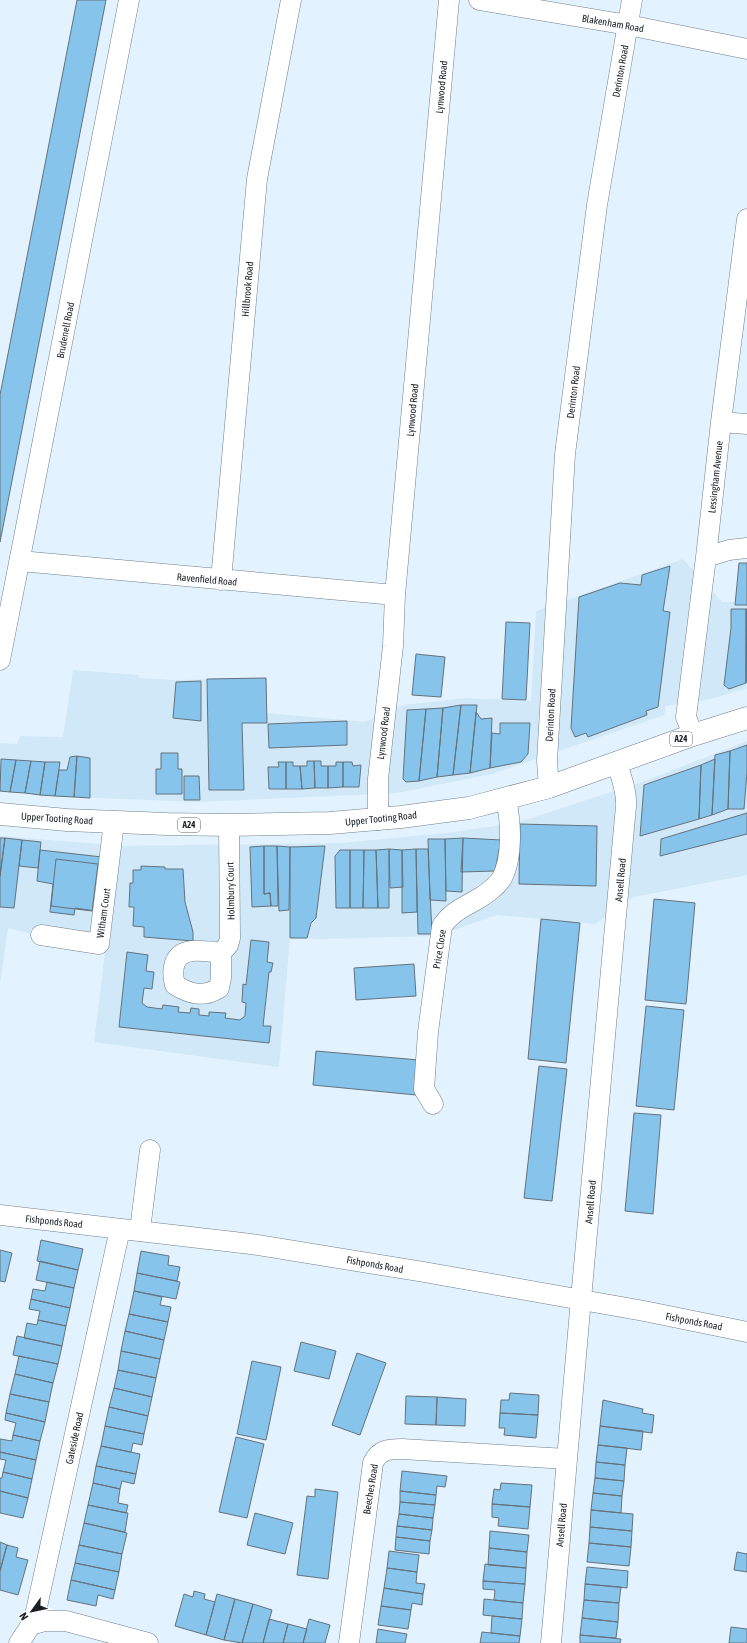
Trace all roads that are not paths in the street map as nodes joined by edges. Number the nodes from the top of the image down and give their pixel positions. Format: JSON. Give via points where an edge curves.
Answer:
{"nodes":[{"id":1,"x":129,"y":0,"type":"edge"},
{"id":2,"x":291,"y":0,"type":"edge"},
{"id":3,"x":449,"y":0,"type":"edge"},
{"id":4,"x":479,"y":0,"type":"edge"},
{"id":5,"x":632,"y":0,"type":"edge"},
{"id":6,"x":628,"y":25,"type":"junction"},
{"id":7,"x":747,"y":49,"type":"edge"},
{"id":8,"x":747,"y":219,"type":"edge"},
{"id":9,"x":721,"y":422,"type":"junction"},
{"id":10,"x":747,"y":424,"type":"edge"},
{"id":11,"x":747,"y":548,"type":"edge"},
{"id":12,"x":706,"y":557,"type":"junction"},
{"id":13,"x":20,"y":561,"type":"junction"},
{"id":14,"x":221,"y":580,"type":"junction"},
{"id":15,"x":395,"y":596,"type":"junction"},
{"id":16,"x":0,"y":660,"type":"edge"},
{"id":17,"x":747,"y":718,"type":"edge"},
{"id":18,"x":693,"y":735,"type":"junction"},
{"id":19,"x":617,"y":763,"type":"junction"},
{"id":20,"x":549,"y":787,"type":"junction"},
{"id":21,"x":506,"y":799,"type":"junction"},
{"id":22,"x":0,"y":814,"type":"edge"},
{"id":23,"x":378,"y":820,"type":"junction"},
{"id":24,"x":114,"y":822,"type":"junction"},
{"id":25,"x":229,"y":825,"type":"junction"},
{"id":26,"x":41,"y":935,"type":"dead end"},
{"id":27,"x":221,"y":953,"type":"dead end"},
{"id":28,"x":433,"y":1104,"type":"dead end"},
{"id":29,"x":150,"y":1150,"type":"dead end"},
{"id":30,"x":0,"y":1215,"type":"edge"},
{"id":31,"x":120,"y":1229,"type":"junction"},
{"id":32,"x":140,"y":1230,"type":"junction"},
{"id":33,"x":580,"y":1301,"type":"junction"},
{"id":34,"x":747,"y":1332,"type":"edge"},
{"id":35,"x":567,"y":1459,"type":"junction"},
{"id":36,"x":31,"y":1625,"type":"junction"},
{"id":37,"x":19,"y":1643,"type":"edge"},
{"id":38,"x":148,"y":1643,"type":"edge"},
{"id":39,"x":349,"y":1643,"type":"edge"},
{"id":40,"x":551,"y":1643,"type":"edge"}],
"edges":[{"from":1,"to":13,"type":"street","name":"Brudenell Road"},
{"from":2,"to":14,"type":"street","name":"Hillbrook Road","via":[[257,179]]},
{"from":3,"to":15,"type":"street","name":"Lynwood Road"},
{"from":4,"to":6,"type":"street","name":"Blakenham Road"},
{"from":5,"to":6,"type":"street","name":"Derinton Road"},
{"from":6,"to":7,"type":"street","name":"Blakenham Road"},
{"from":6,"to":20,"type":"street","name":"Derinton Road","via":[[597,206],[565,454],[547,761]]},
{"from":8,"to":9,"type":"street","name":"Lessingham Avenue"},
{"from":9,"to":10,"type":"street"},
{"from":9,"to":12,"type":"street","name":"Lessingham Avenue"},
{"from":11,"to":12,"type":"street"},
{"from":12,"to":18,"type":"street","name":"Lessingham Avenue","via":[[686,717]]},
{"from":13,"to":14,"type":"street","name":"Ravenfield Road"},
{"from":13,"to":16,"type":"street","name":"Brudenell Road"},
{"from":14,"to":15,"type":"street","name":"Ravenfield Road"},
{"from":15,"to":23,"type":"street","name":"Lynwood Road","via":[[393,646],[378,779]]},
{"from":17,"to":18,"type":"highway","name":"Upper Tooting Road","number":"A24"},
{"from":18,"to":19,"type":"highway","name":"Upper Tooting Road","number":"A24"},
{"from":19,"to":20,"type":"highway","name":"Upper Tooting Road","number":"A24"},
{"from":19,"to":33,"type":"street","name":"Ansell Road","via":[[627,797]]},
{"from":20,"to":21,"type":"highway","name":"Upper Tooting Road","number":"A24"},
{"from":21,"to":23,"type":"highway","name":"Upper Tooting Road","number":"A24","via":[[469,808]]},
{"from":21,"to":28,"type":"street","name":"Price Close","via":[[510,815],[510,845],[501,879],[476,900],[449,916],[442,926],[428,1032],[424,1089]]},
{"from":22,"to":24,"type":"highway","name":"Upper Tooting Road","number":"A24"},
{"from":23,"to":25,"type":"highway","name":"Upper Tooting Road","number":"A24"},
{"from":24,"to":25,"type":"highway","name":"Upper Tooting Road","number":"A24"},
{"from":24,"to":26,"type":"street","name":"Witham Court","via":[[99,944]]},
{"from":25,"to":27,"type":"street","name":"Holmbury Court","via":[[230,938]]},
{"from":29,"to":32,"type":"street"},
{"from":30,"to":31,"type":"street","name":"Fishponds Road"},
{"from":31,"to":32,"type":"street","name":"Fishponds Road"},
{"from":31,"to":36,"type":"street","name":"Gateside Road"},
{"from":32,"to":33,"type":"street","name":"Fishponds Road","via":[[289,1250]]},
{"from":33,"to":34,"type":"street","name":"Fishponds Road"},
{"from":33,"to":35,"type":"street","name":"Ansell Road"},
{"from":35,"to":39,"type":"street","name":"Beeches Road","via":[[402,1449],[384,1450],[379,1453],[373,1463]]},
{"from":35,"to":40,"type":"street","name":"Ansell Road"},
{"from":36,"to":37,"type":"street","name":"Gateside Road"},
{"from":36,"to":38,"type":"street","via":[[50,1620],[66,1621]]}]}
